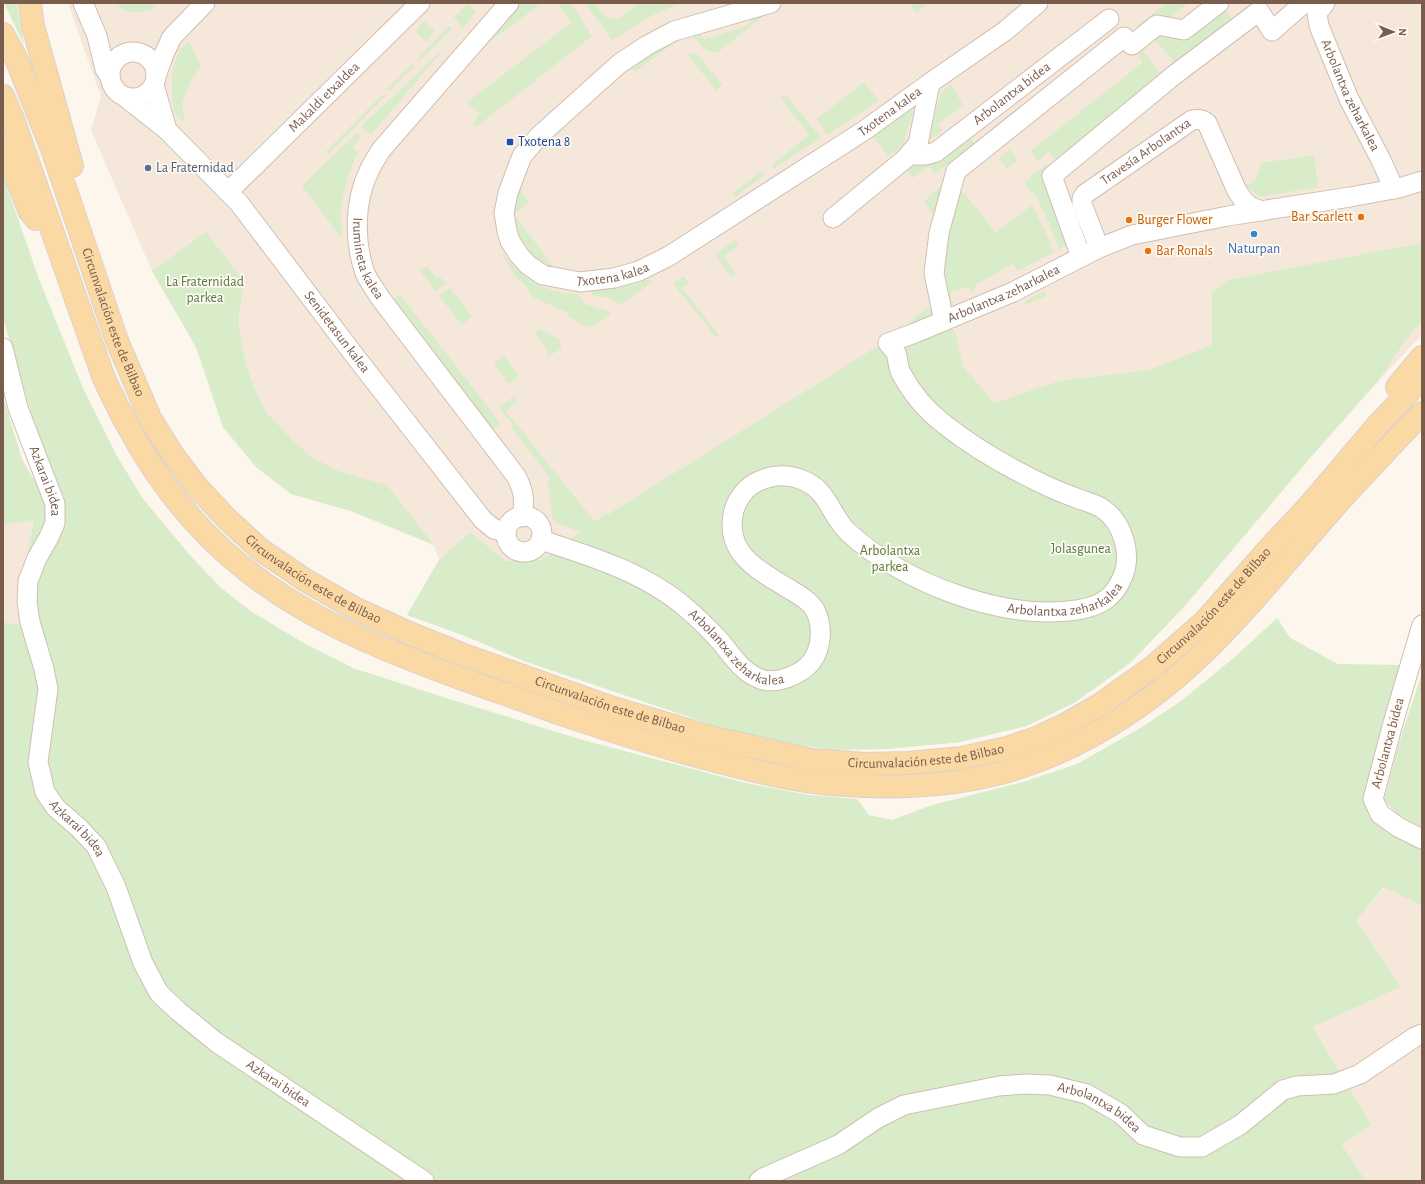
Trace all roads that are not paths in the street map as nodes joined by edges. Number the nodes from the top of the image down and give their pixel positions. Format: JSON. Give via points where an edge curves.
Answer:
{"nodes":[{"id":1,"x":30,"y":3,"type":"edge"},
{"id":2,"x":82,"y":3,"type":"edge"},
{"id":3,"x":205,"y":3,"type":"edge"},
{"id":4,"x":420,"y":3,"type":"edge"},
{"id":5,"x":509,"y":3,"type":"edge"},
{"id":6,"x":771,"y":3,"type":"edge"},
{"id":7,"x":1038,"y":3,"type":"edge"},
{"id":8,"x":1219,"y":3,"type":"edge"},
{"id":9,"x":1263,"y":3,"type":"edge"},
{"id":10,"x":1291,"y":3,"type":"edge"},
{"id":11,"x":1304,"y":3,"type":"edge"},
{"id":12,"x":1325,"y":3,"type":"edge"},
{"id":13,"x":1109,"y":18,"type":"dead end"},
{"id":14,"x":3,"y":34,"type":"edge"},
{"id":15,"x":97,"y":36,"type":"junction"},
{"id":16,"x":172,"y":36,"type":"junction"},
{"id":17,"x":132,"y":53,"type":"junction"},
{"id":18,"x":110,"y":77,"type":"junction"},
{"id":19,"x":155,"y":80,"type":"junction"},
{"id":20,"x":930,"y":82,"type":"junction"},
{"id":21,"x":3,"y":96,"type":"edge"},
{"id":22,"x":126,"y":97,"type":"junction"},
{"id":23,"x":167,"y":130,"type":"junction"},
{"id":24,"x":3,"y":144,"type":"edge"},
{"id":25,"x":909,"y":155,"type":"junction"},
{"id":26,"x":1422,"y":181,"type":"edge"},
{"id":27,"x":1394,"y":189,"type":"junction"},
{"id":28,"x":228,"y":192,"type":"junction"},
{"id":29,"x":1262,"y":211,"type":"junction"},
{"id":30,"x":833,"y":218,"type":"dead end"},
{"id":31,"x":1099,"y":248,"type":"junction"},
{"id":32,"x":61,"y":256,"type":"junction"},
{"id":33,"x":1081,"y":257,"type":"junction"},
{"id":34,"x":944,"y":321,"type":"junction"},
{"id":35,"x":3,"y":348,"type":"edge"},
{"id":36,"x":1422,"y":357,"type":"edge"},
{"id":37,"x":1422,"y":378,"type":"edge"},
{"id":38,"x":136,"y":384,"type":"junction"},
{"id":39,"x":1422,"y":413,"type":"edge"},
{"id":40,"x":1422,"y":435,"type":"edge"},
{"id":41,"x":522,"y":517,"type":"junction"},
{"id":42,"x":506,"y":532,"type":"junction"},
{"id":43,"x":541,"y":540,"type":"junction"},
{"id":44,"x":1275,"y":542,"type":"junction"},
{"id":45,"x":1283,"y":568,"type":"junction"},
{"id":46,"x":1422,"y":625,"type":"edge"},
{"id":47,"x":1422,"y":839,"type":"edge"},
{"id":48,"x":1422,"y":1034,"type":"edge"},
{"id":49,"x":424,"y":1181,"type":"edge"},
{"id":50,"x":759,"y":1181,"type":"edge"}],
"edges":[{"from":1,"to":38,"type":"main road","via":[[33,26],[51,94],[112,310]]},
{"from":2,"to":15,"type":"street"},
{"from":3,"to":16,"type":"street"},
{"from":4,"to":28,"type":"street","name":"Makaldi etxaldea"},
{"from":5,"to":41,"type":"street","name":"Irumineta kalea","via":[[381,150],[363,188],[357,228],[359,251],[366,274],[381,299],[516,476],[522,489]]},
{"from":6,"to":20,"type":"street","name":"Txotena kalea","via":[[674,31],[646,46],[619,64],[540,135],[522,156],[508,193],[504,212],[510,241],[528,265],[543,275],[580,282],[614,278],[639,271],[669,256],[823,158]]},
{"from":7,"to":20,"type":"street","name":"Txotena kalea","via":[[1005,31]]},
{"from":8,"to":34,"type":"street","via":[[1184,30],[1157,25],[1132,45],[1124,37],[956,171],[939,233],[934,272]]},
{"from":9,"to":10,"type":"street","via":[[1274,16]]},
{"from":11,"to":33,"type":"street","via":[[1272,31],[1259,11],[1173,76],[1052,176]]},
{"from":12,"to":27,"type":"street","name":"Arbolantxa zeharkalea","via":[[1317,13],[1320,26],[1349,99]]},
{"from":13,"to":25,"type":"street","name":"Arbolantxa bidea","via":[[936,152]]},
{"from":14,"to":38,"type":"main road","name":"Circunvalación este de Bilbao","via":[[15,56],[52,149],[117,340]]},
{"from":15,"to":17,"type":"street"},
{"from":15,"to":18,"type":"street"},
{"from":16,"to":17,"type":"street"},
{"from":16,"to":19,"type":"street"},
{"from":17,"to":18,"type":"street","via":[[117,58],[110,70]]},
{"from":17,"to":19,"type":"street","via":[[144,55],[150,60],[155,68]]},
{"from":18,"to":22,"type":"street","via":[[114,90]]},
{"from":19,"to":22,"type":"street","via":[[149,92],[134,99]]},
{"from":19,"to":23,"type":"street","name":"Senidetasun kalea"},
{"from":20,"to":25,"type":"street","via":[[918,144]]},
{"from":21,"to":32,"type":"main road","name":"Circunvalación este de Bilbao"},
{"from":22,"to":23,"type":"street","name":"Senidetasun kalea"},
{"from":23,"to":28,"type":"street","name":"Senidetasun kalea"},
{"from":24,"to":32,"type":"main road","via":[[30,212]]},
{"from":25,"to":30,"type":"street"},
{"from":26,"to":27,"type":"street","name":"Arbolantxa zeharkalea"},
{"from":27,"to":29,"type":"street","name":"Arbolantxa zeharkalea"},
{"from":28,"to":42,"type":"street","name":"Senidetasun kalea","via":[[483,520],[494,529]]},
{"from":29,"to":31,"type":"street","name":"Arbolantxa zeharkalea","via":[[1132,235]]},
{"from":29,"to":31,"type":"street","name":"Travesía Arbolantxa","via":[[1244,201],[1207,123],[1203,120],[1192,120],[1085,194],[1082,204]]},
{"from":31,"to":33,"type":"street","name":"Arbolantxa zeharkalea"},
{"from":32,"to":45,"type":"main road","name":"Circunvalación este de Bilbao","via":[[103,376],[131,433],[165,487],[217,546],[245,570],[315,616],[347,633],[402,656],[596,725],[742,768],[828,784],[882,786],[943,783],[1020,768],[1096,734],[1157,692],[1197,659]]},
{"from":33,"to":34,"type":"street","name":"Arbolantxa zeharkalea","via":[[1013,292]]},
{"from":34,"to":43,"type":"street","name":"Arbolantxa zeharkalea","via":[[888,343],[896,354],[900,370],[921,402],[963,439],[1049,487],[1104,510],[1115,521],[1123,537],[1125,571],[1117,587],[1103,602],[1089,608],[1059,612],[1029,611],[995,606],[941,588],[890,564],[862,543],[846,530],[826,498],[814,485],[798,478],[778,474],[748,487],[734,507],[732,525],[736,546],[744,558],[763,573],[806,600],[816,612],[821,632],[820,646],[812,663],[803,670],[773,681],[759,679],[740,666],[684,606],[641,578],[595,558]]},
{"from":35,"to":49,"type":"street","name":"Azkarai bidea","via":[[18,408],[55,504],[56,523],[28,581],[27,602],[48,689],[38,762],[45,792],[56,808],[96,846],[116,887],[143,963],[159,993],[178,1012],[216,1042]]},
{"from":36,"to":44,"type":"main road","via":[[1313,484]]},
{"from":37,"to":44,"type":"main road","name":"Circunvalación este de Bilbao"},
{"from":38,"to":44,"type":"main road","name":"Circunvalación este de Bilbao","via":[[150,418],[172,455],[202,493],[261,550],[336,598],[409,633],[461,654],[610,707],[714,738],[812,760],[864,764],[962,758],[1007,748],[1068,723],[1101,704],[1154,666],[1205,621]]},
{"from":39,"to":45,"type":"main road","name":"Circunvalación este de Bilbao","via":[[1329,513]]},
{"from":40,"to":45,"type":"main road"},
{"from":41,"to":42,"type":"street","via":[[511,522]]},
{"from":41,"to":43,"type":"street","via":[[534,519],[538,523],[541,528]]},
{"from":42,"to":43,"type":"street","via":[[510,545],[520,552],[533,550]]},
{"from":46,"to":47,"type":"street","name":"Arbolantxa bidea","via":[[1373,799],[1380,814]]},
{"from":48,"to":50,"type":"street","name":"Arbolantxa bidea","via":[[1360,1074],[1334,1084],[1297,1086],[1283,1090],[1240,1126],[1202,1147],[1180,1147],[1143,1135],[1121,1114],[1087,1094],[1050,1085],[999,1086],[904,1105],[878,1118],[838,1145]]}]}
